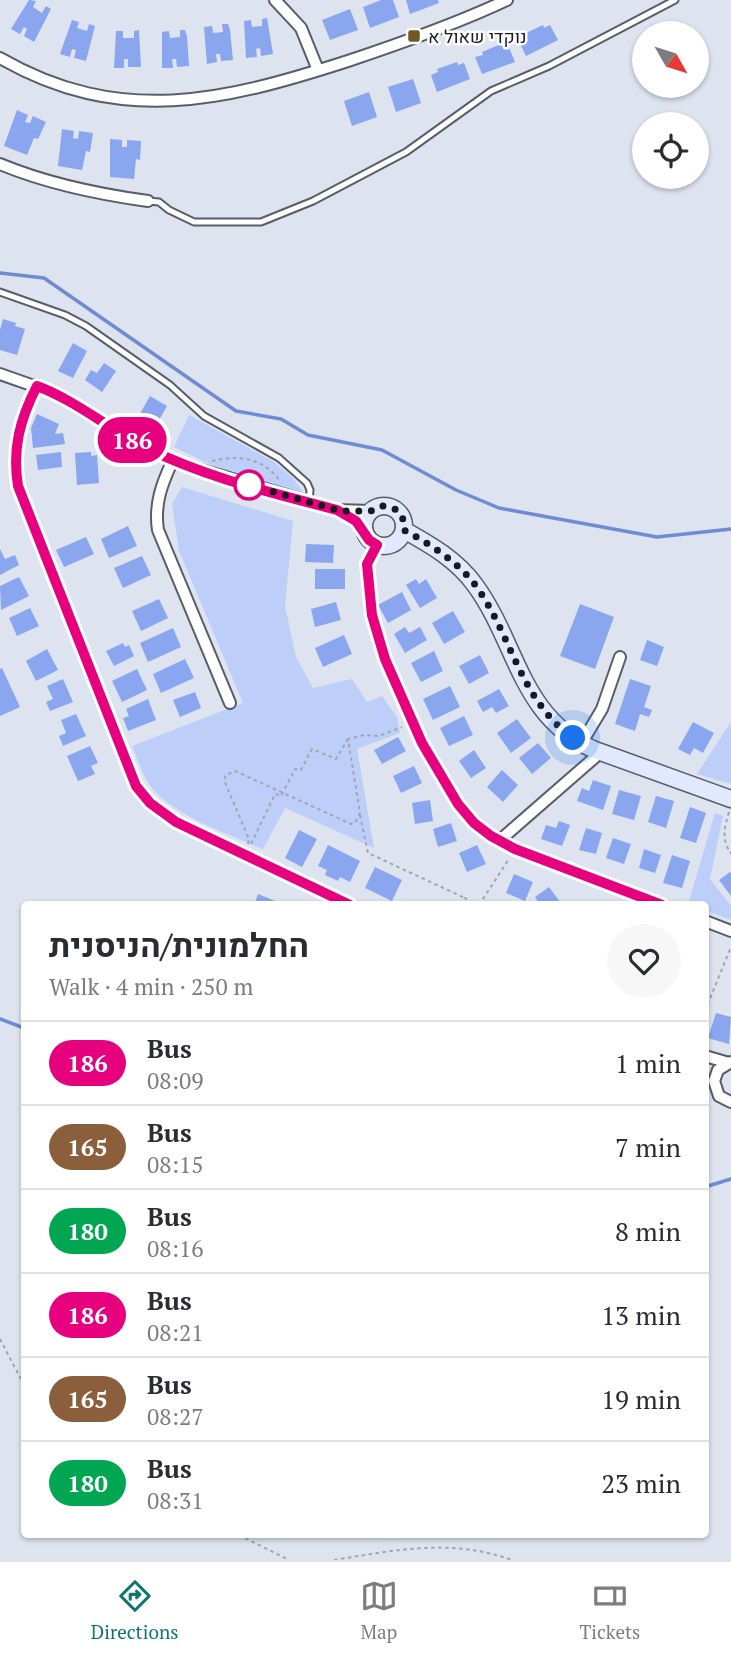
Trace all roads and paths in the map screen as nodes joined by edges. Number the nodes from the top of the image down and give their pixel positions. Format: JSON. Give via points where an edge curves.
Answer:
{"nodes":[{"id":1,"x":275,"y":0,"type":"edge"},
{"id":2,"x":507,"y":0,"type":"edge"},
{"id":3,"x":675,"y":0,"type":"edge"},
{"id":4,"x":0,"y":58,"type":"edge"},
{"id":5,"x":318,"y":71,"type":"junction"},
{"id":6,"x":0,"y":164,"type":"edge"},
{"id":7,"x":148,"y":201,"type":"joint"},
{"id":8,"x":0,"y":292,"type":"edge"},
{"id":9,"x":0,"y":374,"type":"edge"},
{"id":10,"x":37,"y":386,"type":"junction"},
{"id":11,"x":173,"y":460,"type":"junction"},
{"id":12,"x":193,"y":468,"type":"junction"},
{"id":13,"x":282,"y":494,"type":"junction"},
{"id":14,"x":309,"y":502,"type":"junction"},
{"id":15,"x":337,"y":510,"type":"junction"},
{"id":16,"x":371,"y":511,"type":"junction"},
{"id":17,"x":404,"y":530,"type":"junction"},
{"id":18,"x":371,"y":540,"type":"junction"},
{"id":19,"x":620,"y":657,"type":"dead end"},
{"id":20,"x":230,"y":703,"type":"dead end"},
{"id":21,"x":412,"y":723,"type":"junction"},
{"id":22,"x":348,"y":738,"type":"junction"},
{"id":23,"x":581,"y":744,"type":"junction"},
{"id":24,"x":601,"y":752,"type":"junction"},
{"id":25,"x":283,"y":792,"type":"junction"},
{"id":26,"x":731,"y":799,"type":"edge"},
{"id":27,"x":731,"y":805,"type":"edge"},
{"id":28,"x":360,"y":813,"type":"junction"},
{"id":29,"x":499,"y":841,"type":"junction"},
{"id":30,"x":515,"y":849,"type":"junction"},
{"id":31,"x":731,"y":854,"type":"edge"},
{"id":32,"x":245,"y":855,"type":"junction"},
{"id":33,"x":465,"y":898,"type":"junction"},
{"id":34,"x":342,"y":901,"type":"edge"},
{"id":35,"x":463,"y":901,"type":"edge"},
{"id":36,"x":470,"y":901,"type":"edge"},
{"id":37,"x":480,"y":901,"type":"edge"},
{"id":38,"x":652,"y":901,"type":"edge"},
{"id":39,"x":709,"y":923,"type":"edge"},
{"id":40,"x":731,"y":931,"type":"edge"},
{"id":41,"x":731,"y":947,"type":"edge"},
{"id":42,"x":709,"y":1001,"type":"edge"},
{"id":43,"x":709,"y":1057,"type":"edge"},
{"id":44,"x":730,"y":1063,"type":"edge"},
{"id":45,"x":709,"y":1075,"type":"edge"},
{"id":46,"x":714,"y":1084,"type":"junction"},
{"id":47,"x":731,"y":1102,"type":"edge"},
{"id":48,"x":0,"y":1339,"type":"edge"},
{"id":49,"x":21,"y":1379,"type":"edge"},
{"id":50,"x":245,"y":1538,"type":"edge"},
{"id":51,"x":289,"y":1560,"type":"edge"},
{"id":52,"x":334,"y":1560,"type":"edge"},
{"id":53,"x":512,"y":1560,"type":"edge"}],
"edges":[{"from":1,"to":5,"type":"street","via":[[301,28]]},
{"from":2,"to":5,"type":"street"},
{"from":3,"to":7,"type":"lane","via":[[491,91],[406,152],[313,201],[261,222],[194,222],[159,202]]},
{"from":4,"to":5,"type":"street","via":[[62,87],[142,102],[237,93]]},
{"from":6,"to":7,"type":"street","via":[[61,185]]},
{"from":8,"to":14,"type":"lane","via":[[86,326],[170,385],[204,416],[279,458],[307,483]]},
{"from":9,"to":10,"type":"street"},
{"from":10,"to":11,"type":"street"},
{"from":10,"to":32,"type":"street","via":[[17,439],[18,486],[133,779],[162,813]]},
{"from":11,"to":12,"type":"street"},
{"from":11,"to":20,"type":"street","via":[[158,500],[158,530]]},
{"from":12,"to":13,"type":"street"},
{"from":12,"to":13,"type":"path","via":[[232,457],[255,461],[277,477]]},
{"from":13,"to":14,"type":"street"},
{"from":14,"to":15,"type":"street"},
{"from":15,"to":16,"type":"street"},
{"from":15,"to":18,"type":"street","via":[[356,521]]},
{"from":16,"to":17,"type":"street","via":[[382,506],[394,508],[403,518]]},
{"from":16,"to":18,"type":"street","via":[[365,519]]},
{"from":17,"to":18,"type":"street","via":[[395,543],[386,546]]},
{"from":17,"to":23,"type":"street","via":[[440,551],[468,577],[485,601],[534,699]]},
{"from":18,"to":21,"type":"street","via":[[367,564],[372,615]]},
{"from":19,"to":23,"type":"street","via":[[603,709]]},
{"from":21,"to":22,"type":"path","via":[[379,736]]},
{"from":21,"to":29,"type":"street","via":[[458,804]]},
{"from":22,"to":25,"type":"path","via":[[336,759],[312,749]]},
{"from":22,"to":28,"type":"path"},
{"from":23,"to":24,"type":"street"},
{"from":24,"to":26,"type":"street"},
{"from":24,"to":29,"type":"street"},
{"from":25,"to":28,"type":"path","via":[[351,824]]},
{"from":25,"to":32,"type":"path","via":[[275,794]]},
{"from":25,"to":32,"type":"path","via":[[235,771],[226,775],[249,839]]},
{"from":27,"to":31,"type":"path","via":[[723,833]]},
{"from":28,"to":33,"type":"path","via":[[368,853]]},
{"from":29,"to":30,"type":"street"},
{"from":30,"to":37,"type":"path"},
{"from":30,"to":38,"type":"street"},
{"from":32,"to":34,"type":"street"},
{"from":33,"to":35,"type":"path"},
{"from":33,"to":36,"type":"path"},
{"from":39,"to":40,"type":"street"},
{"from":41,"to":42,"type":"path"},
{"from":43,"to":44,"type":"street"},
{"from":44,"to":46,"type":"street","via":[[716,1072]]},
{"from":45,"to":46,"type":"street"},
{"from":46,"to":47,"type":"street","via":[[719,1096]]},
{"from":48,"to":49,"type":"path"},
{"from":50,"to":51,"type":"path"},
{"from":52,"to":53,"type":"path","via":[[416,1547],[483,1550]]}]}
